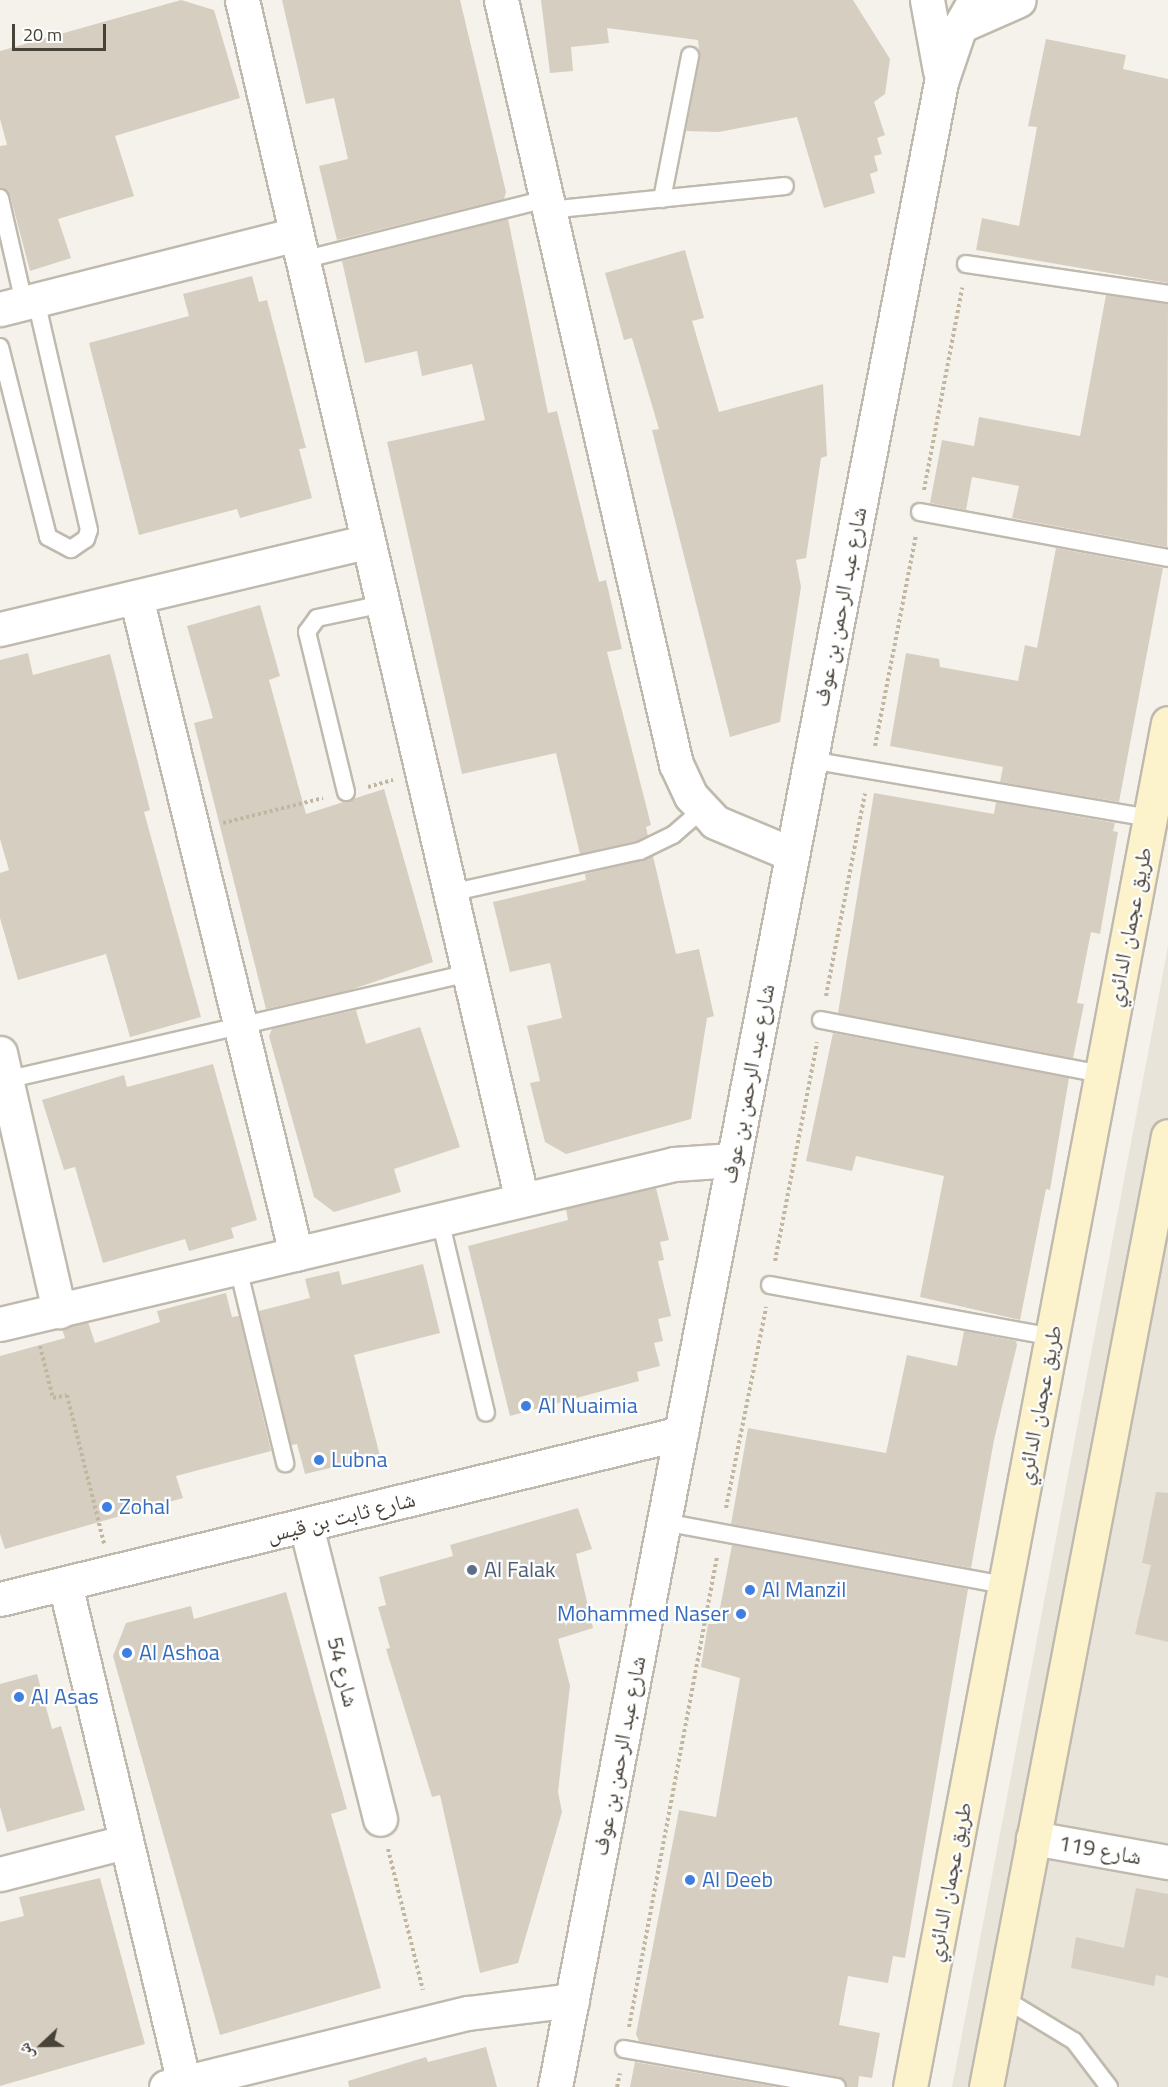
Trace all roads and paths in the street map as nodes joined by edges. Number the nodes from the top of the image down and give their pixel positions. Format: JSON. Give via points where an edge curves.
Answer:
{"nodes":[{"id":1,"x":242,"y":0,"type":"edge"},
{"id":2,"x":501,"y":0,"type":"edge"},
{"id":3,"x":927,"y":0,"type":"edge"},
{"id":4,"x":1019,"y":0,"type":"edge"},
{"id":5,"x":967,"y":13,"type":"edge"},
{"id":6,"x":690,"y":56,"type":"dead end"},
{"id":7,"x":941,"y":82,"type":"junction"},
{"id":8,"x":785,"y":186,"type":"dead end"},
{"id":9,"x":0,"y":198,"type":"edge"},
{"id":10,"x":662,"y":199,"type":"junction"},
{"id":11,"x":548,"y":204,"type":"junction"},
{"id":12,"x":299,"y":247,"type":"junction"},
{"id":13,"x":966,"y":264,"type":"joint"},
{"id":14,"x":1168,"y":294,"type":"edge"},
{"id":15,"x":20,"y":304,"type":"edge"},
{"id":16,"x":0,"y":347,"type":"edge"},
{"id":17,"x":920,"y":512,"type":"junction"},
{"id":18,"x":368,"y":541,"type":"junction"},
{"id":19,"x":1168,"y":558,"type":"edge"},
{"id":20,"x":136,"y":597,"type":"junction"},
{"id":21,"x":383,"y":604,"type":"junction"},
{"id":22,"x":0,"y":629,"type":"edge"},
{"id":23,"x":1168,"y":723,"type":"edge"},
{"id":24,"x":810,"y":760,"type":"junction"},
{"id":25,"x":870,"y":770,"type":"junction"},
{"id":26,"x":422,"y":773,"type":"junction"},
{"id":27,"x":346,"y":792,"type":"junction"},
{"id":28,"x":702,"y":810,"type":"junction"},
{"id":29,"x":1150,"y":818,"type":"junction"},
{"id":30,"x":193,"y":831,"type":"junction"},
{"id":31,"x":792,"y":854,"type":"junction"},
{"id":32,"x":450,"y":892,"type":"junction"},
{"id":33,"x":469,"y":972,"type":"junction"},
{"id":34,"x":821,"y":1020,"type":"junction"},
{"id":35,"x":240,"y":1026,"type":"junction"},
{"id":36,"x":2,"y":1072,"type":"edge"},
{"id":37,"x":1102,"y":1074,"type":"junction"},
{"id":38,"x":1168,"y":1136,"type":"edge"},
{"id":39,"x":733,"y":1160,"type":"junction"},
{"id":40,"x":522,"y":1200,"type":"junction"},
{"id":41,"x":440,"y":1220,"type":"junction"},
{"id":42,"x":296,"y":1254,"type":"junction"},
{"id":43,"x":238,"y":1268,"type":"junction"},
{"id":44,"x":770,"y":1286,"type":"junction"},
{"id":45,"x":46,"y":1314,"type":"junction"},
{"id":46,"x":0,"y":1324,"type":"edge"},
{"id":47,"x":1052,"y":1337,"type":"junction"},
{"id":48,"x":486,"y":1413,"type":"dead end"},
{"id":49,"x":681,"y":1433,"type":"junction"},
{"id":50,"x":285,"y":1463,"type":"dead end"},
{"id":51,"x":664,"y":1522,"type":"junction"},
{"id":52,"x":306,"y":1526,"type":"junction"},
{"id":53,"x":722,"y":1533,"type":"junction"},
{"id":54,"x":111,"y":1572,"type":"junction"},
{"id":55,"x":64,"y":1584,"type":"junction"},
{"id":56,"x":1005,"y":1586,"type":"junction"},
{"id":57,"x":0,"y":1599,"type":"edge"},
{"id":58,"x":380,"y":1819,"type":"joint"},
{"id":59,"x":1033,"y":1838,"type":"junction"},
{"id":60,"x":125,"y":1842,"type":"junction"},
{"id":61,"x":1168,"y":1862,"type":"edge"},
{"id":62,"x":0,"y":1874,"type":"edge"},
{"id":63,"x":1003,"y":1998,"type":"junction"},
{"id":64,"x":572,"y":2000,"type":"junction"},
{"id":65,"x":432,"y":2023,"type":"junction"},
{"id":66,"x":624,"y":2049,"type":"junction"},
{"id":67,"x":175,"y":2085,"type":"edge"},
{"id":68,"x":555,"y":2087,"type":"edge"},
{"id":69,"x":617,"y":2087,"type":"edge"},
{"id":70,"x":837,"y":2087,"type":"edge"},
{"id":71,"x":910,"y":2087,"type":"edge"},
{"id":72,"x":986,"y":2087,"type":"edge"},
{"id":73,"x":1109,"y":2087,"type":"edge"}],
"edges":[{"from":1,"to":12,"type":"street"},
{"from":2,"to":11,"type":"street"},
{"from":3,"to":7,"type":"street","name":"شارع عبد الرحمن بن عوف"},
{"from":4,"to":5,"type":"street"},
{"from":5,"to":7,"type":"street","name":"شارع عبد الرحمن بن عوف"},
{"from":6,"to":10,"type":"lane"},
{"from":7,"to":24,"type":"street","name":"شارع عبد الرحمن بن عوف"},
{"from":8,"to":10,"type":"lane"},
{"from":9,"to":15,"type":"lane"},
{"from":10,"to":11,"type":"lane"},
{"from":11,"to":12,"type":"lane"},
{"from":11,"to":28,"type":"street","via":[[676,764]]},
{"from":12,"to":15,"type":"street"},
{"from":12,"to":18,"type":"street"},
{"from":13,"to":14,"type":"lane"},
{"from":13,"to":17,"type":"path"},
{"from":15,"to":16,"type":"lane","via":[[89,530],[86,539],[71,549],[48,537]]},
{"from":17,"to":19,"type":"lane"},
{"from":17,"to":25,"type":"path"},
{"from":18,"to":20,"type":"street"},
{"from":18,"to":21,"type":"street"},
{"from":20,"to":22,"type":"street"},
{"from":20,"to":30,"type":"street"},
{"from":21,"to":26,"type":"street"},
{"from":21,"to":27,"type":"lane","via":[[317,618],[308,632]]},
{"from":23,"to":29,"type":"main road","name":"طريق عجمان الدائري"},
{"from":24,"to":25,"type":"lane"},
{"from":24,"to":31,"type":"street","name":"شارع عبد الرحمن بن عوف"},
{"from":25,"to":29,"type":"lane"},
{"from":25,"to":34,"type":"path"},
{"from":26,"to":27,"type":"path"},
{"from":26,"to":32,"type":"street"},
{"from":27,"to":30,"type":"path"},
{"from":28,"to":31,"type":"street","via":[[730,831]]},
{"from":28,"to":32,"type":"lane","via":[[673,835],[640,851]]},
{"from":29,"to":37,"type":"main road","name":"طريق عجمان الدائري"},
{"from":30,"to":35,"type":"street"},
{"from":31,"to":39,"type":"street","name":"شارع عبد الرحمن بن عوف"},
{"from":32,"to":33,"type":"street"},
{"from":33,"to":35,"type":"lane"},
{"from":33,"to":40,"type":"street"},
{"from":34,"to":37,"type":"lane"},
{"from":34,"to":44,"type":"path"},
{"from":35,"to":36,"type":"lane"},
{"from":35,"to":42,"type":"street"},
{"from":36,"to":45,"type":"street"},
{"from":37,"to":47,"type":"main road","name":"طريق عجمان الدائري"},
{"from":38,"to":59,"type":"main road"},
{"from":39,"to":40,"type":"street","via":[[690,1161]]},
{"from":39,"to":49,"type":"street","name":"شارع عبد الرحمن بن عوف"},
{"from":40,"to":41,"type":"street"},
{"from":41,"to":42,"type":"street"},
{"from":41,"to":48,"type":"lane"},
{"from":42,"to":43,"type":"street"},
{"from":43,"to":45,"type":"street"},
{"from":43,"to":50,"type":"lane"},
{"from":44,"to":47,"type":"lane"},
{"from":44,"to":53,"type":"path"},
{"from":45,"to":46,"type":"street"},
{"from":45,"to":54,"type":"path","via":[[53,1398],[67,1395]]},
{"from":47,"to":56,"type":"main road","name":"طريق عجمان الدائري"},
{"from":49,"to":51,"type":"street","name":"شارع عبد الرحمن بن عوف"},
{"from":49,"to":52,"type":"street","name":"شارع ثابت بن قيس"},
{"from":51,"to":53,"type":"lane"},
{"from":51,"to":64,"type":"street","name":"شارع عبد الرحمن بن عوف"},
{"from":52,"to":54,"type":"street","name":"شارع ثابت بن قيس"},
{"from":52,"to":58,"type":"street","name":"شارع 54"},
{"from":53,"to":56,"type":"lane"},
{"from":53,"to":66,"type":"path"},
{"from":54,"to":55,"type":"street","name":"شارع ثابت بن قيس"},
{"from":55,"to":57,"type":"street","name":"شارع ثابت بن قيس"},
{"from":55,"to":60,"type":"street"},
{"from":56,"to":71,"type":"main road","name":"طريق عجمان الدائري"},
{"from":58,"to":65,"type":"path"},
{"from":59,"to":61,"type":"street","name":"شارع 119"},
{"from":59,"to":63,"type":"main road"},
{"from":60,"to":62,"type":"street"},
{"from":60,"to":67,"type":"street"},
{"from":63,"to":72,"type":"main road"},
{"from":63,"to":73,"type":"lane","via":[[1074,2041]]},
{"from":64,"to":65,"type":"street","via":[[505,2006]]},
{"from":64,"to":68,"type":"street","name":"شارع عبد الرحمن بن عوف"},
{"from":65,"to":67,"type":"street"},
{"from":66,"to":69,"type":"path"},
{"from":66,"to":70,"type":"lane"}]}
